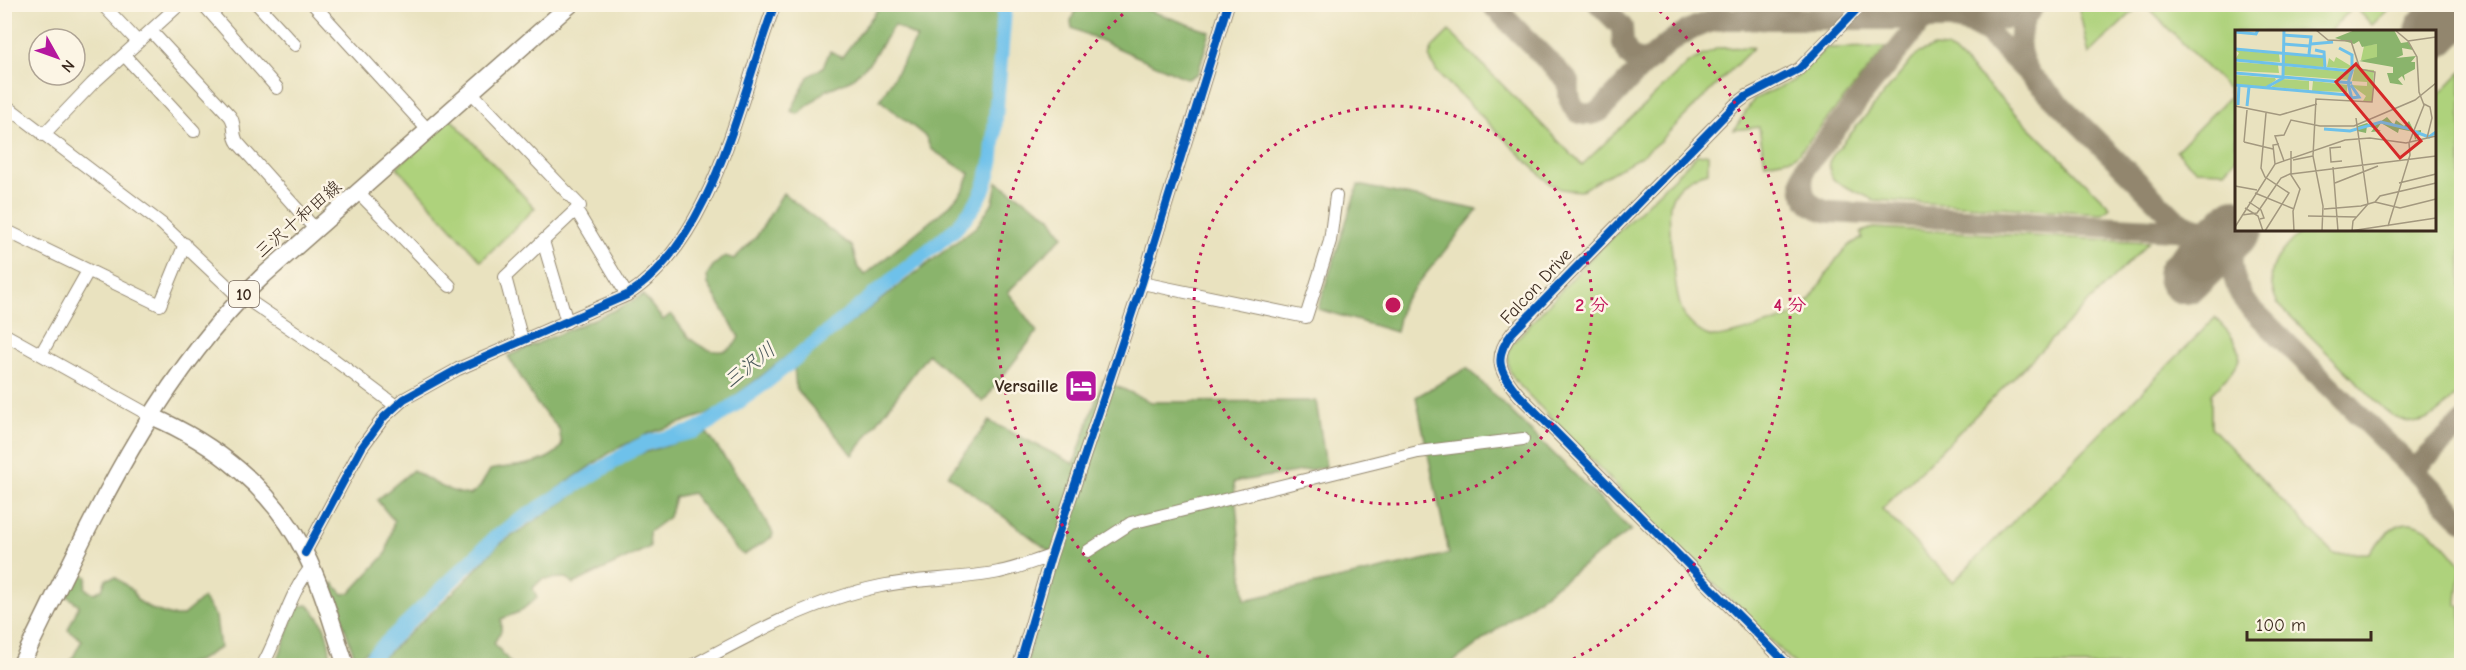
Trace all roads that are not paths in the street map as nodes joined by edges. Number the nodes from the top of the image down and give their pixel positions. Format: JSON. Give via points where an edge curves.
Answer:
{"nodes":[{"id":1,"x":102,"y":4,"type":"edge"},
{"id":2,"x":203,"y":4,"type":"edge"},
{"id":3,"x":257,"y":4,"type":"edge"},
{"id":4,"x":313,"y":4,"type":"edge"},
{"id":5,"x":571,"y":4,"type":"edge"},
{"id":6,"x":775,"y":4,"type":"edge"},
{"id":7,"x":1228,"y":4,"type":"edge"},
{"id":8,"x":1862,"y":4,"type":"edge"},
{"id":9,"x":179,"y":5,"type":"edge"},
{"id":10,"x":151,"y":31,"type":"junction"},
{"id":11,"x":138,"y":42,"type":"junction"},
{"id":12,"x":295,"y":45,"type":"dead end"},
{"id":13,"x":124,"y":55,"type":"junction"},
{"id":14,"x":277,"y":88,"type":"dead end"},
{"id":15,"x":471,"y":92,"type":"junction"},
{"id":16,"x":4,"y":104,"type":"edge"},
{"id":17,"x":428,"y":130,"type":"junction"},
{"id":18,"x":194,"y":131,"type":"dead end"},
{"id":19,"x":44,"y":135,"type":"junction"},
{"id":20,"x":358,"y":192,"type":"junction"},
{"id":21,"x":1336,"y":196,"type":"dead end"},
{"id":22,"x":576,"y":210,"type":"junction"},
{"id":23,"x":316,"y":230,"type":"junction"},
{"id":24,"x":9,"y":232,"type":"dead end"},
{"id":25,"x":543,"y":241,"type":"junction"},
{"id":26,"x":184,"y":244,"type":"junction"},
{"id":27,"x":88,"y":271,"type":"junction"},
{"id":28,"x":1142,"y":284,"type":"junction"},
{"id":29,"x":450,"y":286,"type":"dead end"},
{"id":30,"x":627,"y":295,"type":"junction"},
{"id":31,"x":240,"y":298,"type":"junction"},
{"id":32,"x":567,"y":322,"type":"junction"},
{"id":33,"x":4,"y":334,"type":"edge"},
{"id":34,"x":522,"y":340,"type":"junction"},
{"id":35,"x":40,"y":354,"type":"junction"},
{"id":36,"x":396,"y":406,"type":"junction"},
{"id":37,"x":151,"y":416,"type":"junction"},
{"id":38,"x":1523,"y":440,"type":"dead end"},
{"id":39,"x":1088,"y":551,"type":"dead end"},
{"id":40,"x":1051,"y":556,"type":"junction"},
{"id":41,"x":309,"y":560,"type":"junction"},
{"id":42,"x":20,"y":666,"type":"edge"},
{"id":43,"x":262,"y":666,"type":"edge"},
{"id":44,"x":346,"y":666,"type":"edge"},
{"id":45,"x":692,"y":666,"type":"edge"},
{"id":46,"x":1019,"y":666,"type":"edge"},
{"id":47,"x":1789,"y":666,"type":"edge"}],
"edges":[{"from":1,"to":11,"type":"street"},
{"from":2,"to":14,"type":"street"},
{"from":3,"to":12,"type":"street"},
{"from":4,"to":17,"type":"street"},
{"from":5,"to":15,"type":"main road","name":"三沢十和田線","number":"10"},
{"from":6,"to":30,"type":"street","via":[[726,150],[705,197],[666,263]]},
{"from":7,"to":28,"type":"street"},
{"from":8,"to":47,"type":"street","name":"Falcon Drive","via":[[1799,69],[1735,105],[1512,333],[1503,343],[1501,353],[1503,374],[1520,395]]},
{"from":9,"to":10,"type":"street"},
{"from":10,"to":11,"type":"street"},
{"from":10,"to":23,"type":"street","via":[[230,116],[238,143]]},
{"from":11,"to":13,"type":"street"},
{"from":13,"to":18,"type":"street"},
{"from":13,"to":19,"type":"street"},
{"from":15,"to":17,"type":"main road","name":"三沢十和田線","number":"10"},
{"from":15,"to":22,"type":"street","via":[[580,206]]},
{"from":16,"to":19,"type":"street"},
{"from":17,"to":20,"type":"main road","name":"三沢十和田線","number":"10"},
{"from":19,"to":26,"type":"street"},
{"from":20,"to":23,"type":"main road","name":"三沢十和田線","number":"10"},
{"from":20,"to":29,"type":"street"},
{"from":21,"to":28,"type":"street","via":[[1330,241],[1306,317]]},
{"from":22,"to":25,"type":"street"},
{"from":22,"to":30,"type":"street"},
{"from":23,"to":31,"type":"main road","name":"三沢十和田線","number":"10"},
{"from":24,"to":27,"type":"street"},
{"from":25,"to":32,"type":"street"},
{"from":25,"to":34,"type":"street","via":[[505,277]]},
{"from":26,"to":27,"type":"street","via":[[160,305]]},
{"from":26,"to":31,"type":"street"},
{"from":27,"to":35,"type":"street"},
{"from":28,"to":40,"type":"street"},
{"from":30,"to":32,"type":"street"},
{"from":31,"to":36,"type":"street","via":[[316,346]]},
{"from":31,"to":37,"type":"main road","name":"三沢十和田線","number":"10","via":[[195,350]]},
{"from":32,"to":34,"type":"street"},
{"from":33,"to":35,"type":"street"},
{"from":34,"to":36,"type":"street","via":[[431,382]]},
{"from":35,"to":37,"type":"street"},
{"from":36,"to":41,"type":"street","via":[[362,447]]},
{"from":37,"to":41,"type":"main road","via":[[204,444],[253,481],[282,513]]},
{"from":37,"to":42,"type":"main road","name":"三沢十和田線","number":"10","via":[[97,511]]},
{"from":38,"to":39,"type":"street","via":[[1418,452],[1131,523]]},
{"from":40,"to":45,"type":"street","via":[[999,572],[883,585],[815,604]]},
{"from":40,"to":46,"type":"street"},
{"from":41,"to":43,"type":"street"},
{"from":41,"to":44,"type":"main road"}]}
